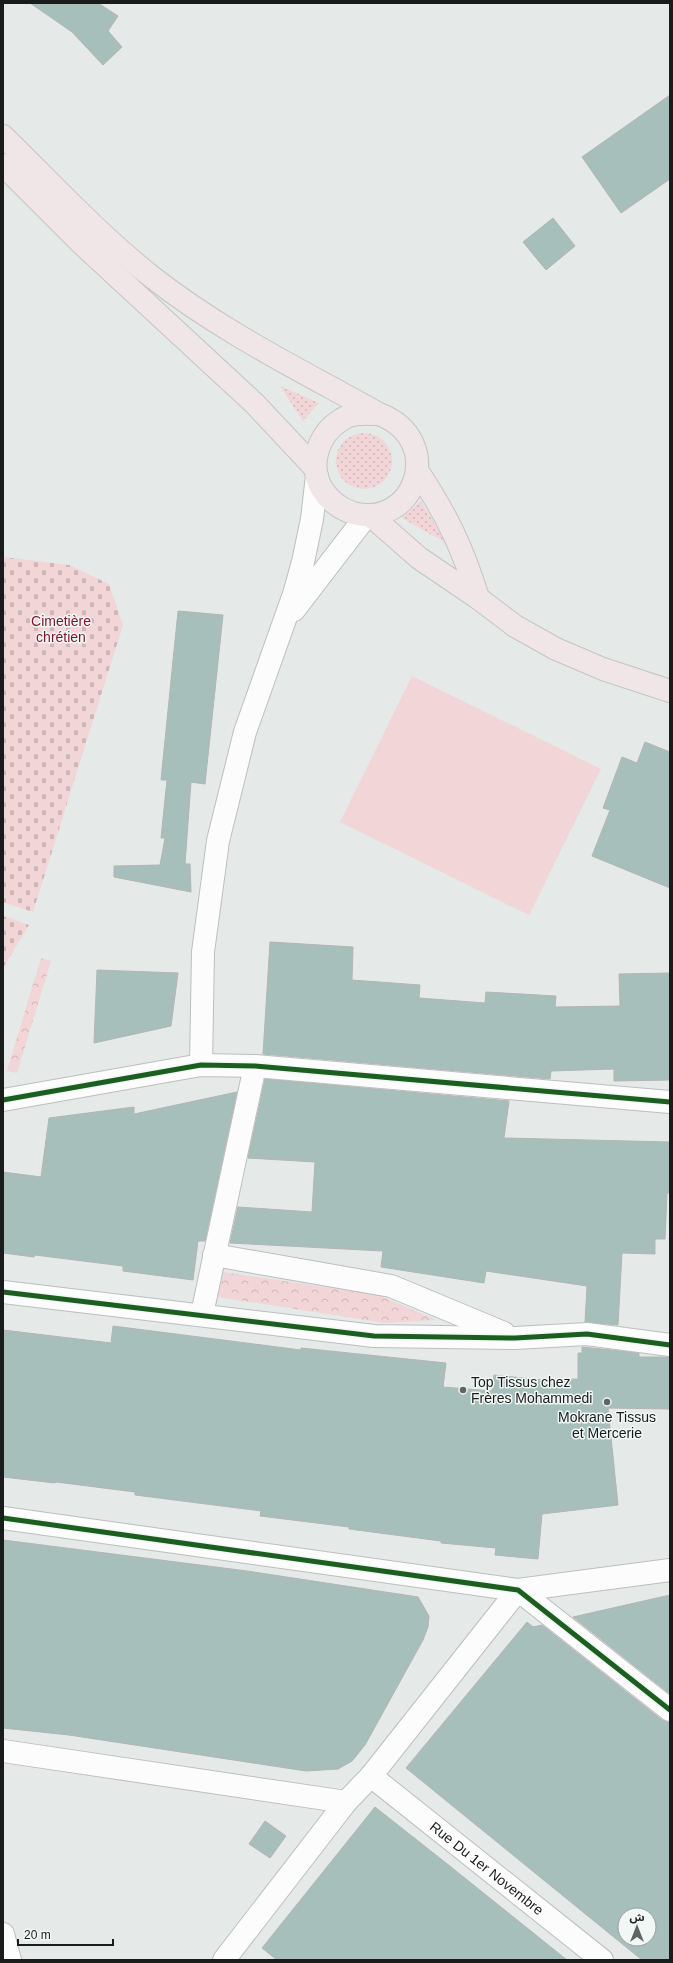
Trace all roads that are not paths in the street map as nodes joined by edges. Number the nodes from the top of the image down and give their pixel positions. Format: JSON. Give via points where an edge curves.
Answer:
{"nodes":[{"id":1,"x":3,"y":136,"type":"edge"},
{"id":2,"x":3,"y":166,"type":"edge"},
{"id":3,"x":379,"y":414,"type":"junction"},
{"id":4,"x":418,"y":470,"type":"junction"},
{"id":5,"x":316,"y":472,"type":"junction"},
{"id":6,"x":369,"y":515,"type":"junction"},
{"id":7,"x":478,"y":598,"type":"junction"},
{"id":8,"x":283,"y":625,"type":"junction"},
{"id":9,"x":670,"y":691,"type":"edge"},
{"id":10,"x":201,"y":1065,"type":"junction"},
{"id":11,"x":254,"y":1066,"type":"junction"},
{"id":12,"x":3,"y":1100,"type":"edge"},
{"id":13,"x":670,"y":1102,"type":"edge"},
{"id":14,"x":214,"y":1255,"type":"junction"},
{"id":15,"x":3,"y":1292,"type":"edge"},
{"id":16,"x":202,"y":1314,"type":"junction"},
{"id":17,"x":515,"y":1338,"type":"junction"},
{"id":18,"x":670,"y":1345,"type":"edge"},
{"id":19,"x":3,"y":1518,"type":"edge"},
{"id":20,"x":670,"y":1570,"type":"edge"},
{"id":21,"x":518,"y":1590,"type":"junction"},
{"id":22,"x":670,"y":1710,"type":"edge"},
{"id":23,"x":3,"y":1750,"type":"edge"},
{"id":24,"x":371,"y":1776,"type":"junction"},
{"id":25,"x":346,"y":1802,"type":"junction"},
{"id":26,"x":3,"y":1934,"type":"edge"},
{"id":27,"x":228,"y":1958,"type":"edge"},
{"id":28,"x":10,"y":1960,"type":"edge"},
{"id":29,"x":602,"y":1960,"type":"edge"}],
"edges":[{"from":1,"to":3,"type":"main road","via":[[152,277],[229,330]]},
{"from":2,"to":5,"type":"main road","via":[[81,243],[255,404]]},
{"from":3,"to":4,"type":"main road","via":[[391,419],[409,435],[418,458]]},
{"from":3,"to":5,"type":"main road","via":[[360,413],[341,419],[327,432],[318,449]]},
{"from":4,"to":6,"type":"main road","via":[[414,484],[401,501],[384,512]]},
{"from":4,"to":7,"type":"main road","via":[[454,532],[468,564]]},
{"from":5,"to":6,"type":"main road","via":[[325,494],[339,507]]},
{"from":5,"to":8,"type":"street","via":[[312,519],[303,562]]},
{"from":6,"to":7,"type":"main road","via":[[419,558]]},
{"from":6,"to":8,"type":"street"},
{"from":7,"to":9,"type":"main road","via":[[514,626],[556,649],[603,669]]},
{"from":8,"to":10,"type":"street","via":[[245,732],[218,841],[203,952]]},
{"from":10,"to":11,"type":"street"},
{"from":10,"to":12,"type":"street"},
{"from":11,"to":13,"type":"street"},
{"from":11,"to":14,"type":"street"},
{"from":14,"to":16,"type":"street"},
{"from":14,"to":17,"type":"street","via":[[391,1286]]},
{"from":15,"to":16,"type":"street"},
{"from":16,"to":17,"type":"street","via":[[374,1336]]},
{"from":17,"to":18,"type":"street","via":[[587,1334]]},
{"from":19,"to":21,"type":"street"},
{"from":20,"to":21,"type":"street"},
{"from":21,"to":22,"type":"street"},
{"from":21,"to":24,"type":"street"},
{"from":23,"to":25,"type":"street"},
{"from":24,"to":25,"type":"street"},
{"from":24,"to":29,"type":"street","name":"Rue Du 1er Novembre"},
{"from":25,"to":27,"type":"street"},
{"from":26,"to":28,"type":"street"}]}
